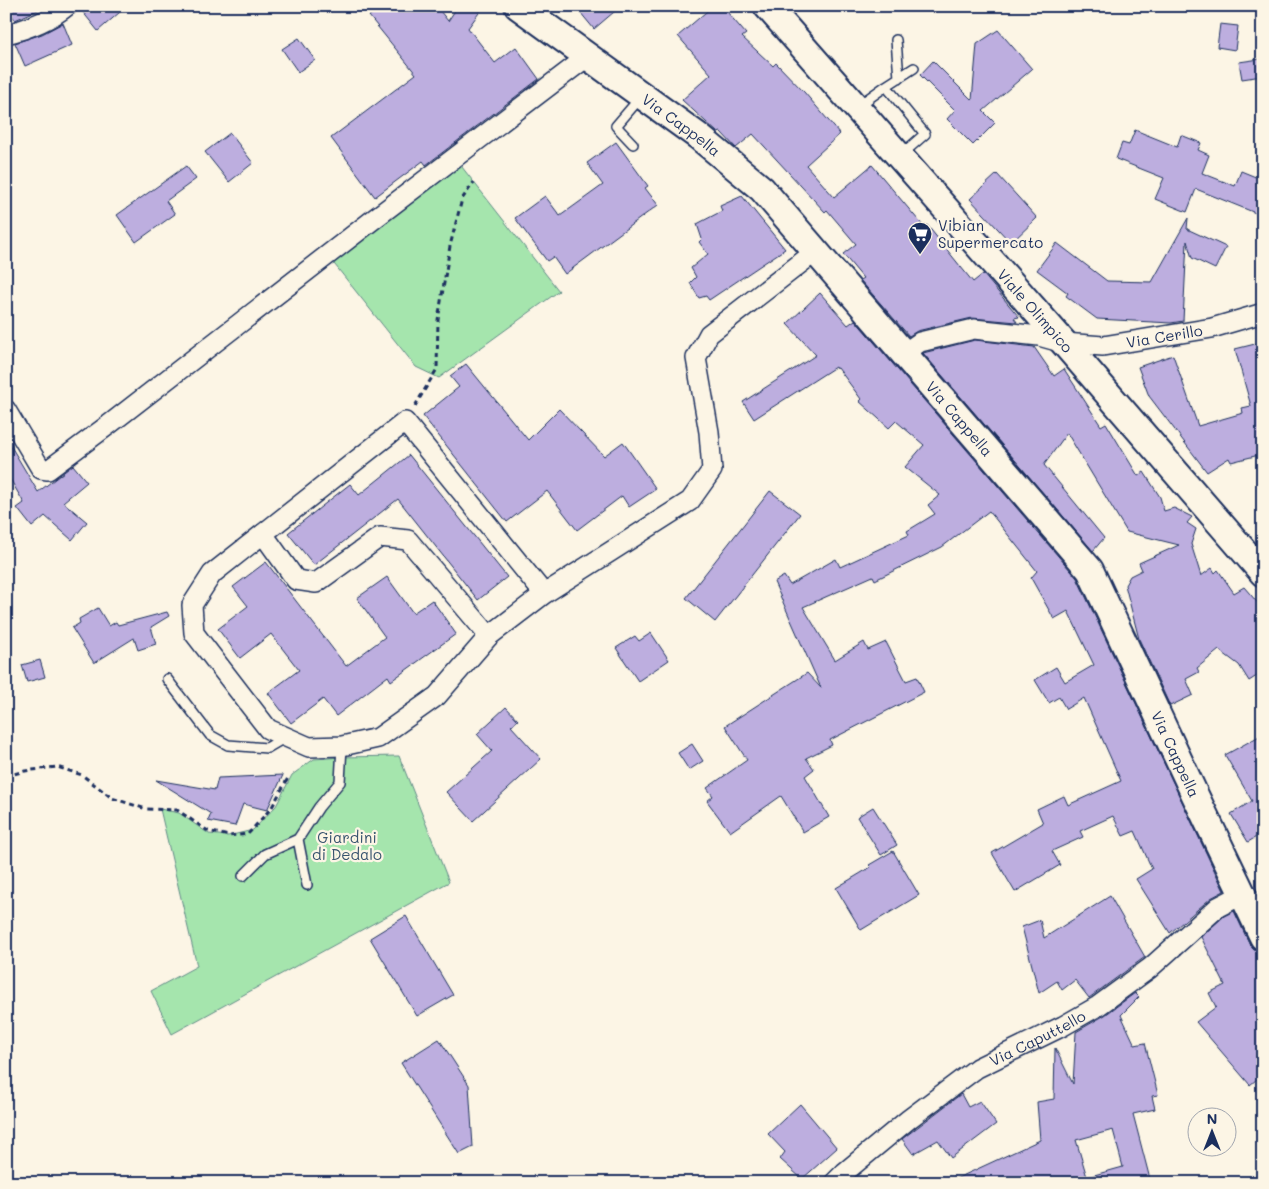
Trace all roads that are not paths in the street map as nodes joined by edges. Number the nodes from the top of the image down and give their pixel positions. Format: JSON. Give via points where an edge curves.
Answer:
{"nodes":[{"id":1,"x":67,"y":6,"type":"edge"},
{"id":2,"x":518,"y":6,"type":"edge"},
{"id":3,"x":767,"y":6,"type":"edge"},
{"id":4,"x":6,"y":34,"type":"edge"},
{"id":5,"x":896,"y":40,"type":"dead end"},
{"id":6,"x":587,"y":57,"type":"junction"},
{"id":7,"x":914,"y":68,"type":"dead end"},
{"id":8,"x":899,"y":78,"type":"junction"},
{"id":9,"x":886,"y":86,"type":"junction"},
{"id":10,"x":642,"y":96,"type":"junction"},
{"id":11,"x":856,"y":108,"type":"junction"},
{"id":12,"x":633,"y":144,"type":"dead end"},
{"id":13,"x":900,"y":156,"type":"junction"},
{"id":14,"x":815,"y":252,"type":"junction"},
{"id":15,"x":1263,"y":314,"type":"edge"},
{"id":16,"x":1064,"y":343,"type":"junction"},
{"id":17,"x":903,"y":354,"type":"junction"},
{"id":18,"x":6,"y":410,"type":"edge"},
{"id":19,"x":263,"y":534,"type":"junction"},
{"id":20,"x":1263,"y":573,"type":"edge"},
{"id":21,"x":544,"y":594,"type":"junction"},
{"id":22,"x":489,"y":636,"type":"junction"},
{"id":23,"x":167,"y":679,"type":"dead end"},
{"id":24,"x":284,"y":737,"type":"junction"},
{"id":25,"x":342,"y":746,"type":"junction"},
{"id":26,"x":298,"y":839,"type":"junction"},
{"id":27,"x":243,"y":876,"type":"dead end"},
{"id":28,"x":306,"y":885,"type":"dead end"},
{"id":29,"x":1243,"y":894,"type":"junction"},
{"id":30,"x":1263,"y":937,"type":"edge"},
{"id":31,"x":834,"y":1183,"type":"edge"}],
"edges":[{"from":1,"to":4,"type":"street","via":[[22,30]]},
{"from":2,"to":6,"type":"street","name":"Via Cappella"},
{"from":3,"to":11,"type":"street","name":"Viale Olimpico"},
{"from":5,"to":8,"type":"lane"},
{"from":6,"to":10,"type":"street","name":"Via Cappella"},
{"from":6,"to":18,"type":"street","via":[[48,470],[41,469]]},
{"from":7,"to":8,"type":"lane"},
{"from":8,"to":9,"type":"lane"},
{"from":9,"to":11,"type":"lane"},
{"from":9,"to":13,"type":"lane","via":[[925,134]]},
{"from":10,"to":12,"type":"lane","via":[[616,126]]},
{"from":10,"to":14,"type":"street","name":"Via Cappella","via":[[698,136],[762,190]]},
{"from":11,"to":13,"type":"street","name":"Viale Olimpico"},
{"from":13,"to":16,"type":"street","name":"Viale Olimpico"},
{"from":14,"to":17,"type":"street","name":"Via Cappella"},
{"from":14,"to":21,"type":"street","via":[[709,334],[696,358],[712,470],[690,501]]},
{"from":15,"to":16,"type":"street","name":"Via Cerillo","via":[[1212,328],[1103,346]]},
{"from":16,"to":17,"type":"street","name":"Via Cerillo","via":[[1039,336],[974,329],[920,342]]},
{"from":16,"to":20,"type":"street","name":"Viale Olimpico"},
{"from":17,"to":29,"type":"street","name":"Via Cappella","via":[[1090,570]]},
{"from":19,"to":21,"type":"street","via":[[405,422]]},
{"from":19,"to":22,"type":"street","via":[[296,580],[316,583],[380,537],[408,540]]},
{"from":19,"to":24,"type":"street","via":[[212,574],[192,605],[194,632],[268,729]]},
{"from":21,"to":22,"type":"street"},
{"from":22,"to":25,"type":"street","via":[[438,696],[378,738]]},
{"from":23,"to":24,"type":"lane","via":[[210,735],[228,745],[267,748]]},
{"from":24,"to":25,"type":"street","via":[[309,747]]},
{"from":25,"to":26,"type":"lane","via":[[340,782]]},
{"from":26,"to":27,"type":"lane","via":[[264,854]]},
{"from":26,"to":28,"type":"lane"},
{"from":29,"to":30,"type":"street","name":"Via Cappella"},
{"from":29,"to":31,"type":"street","name":"Via Caputtello","via":[[1218,907],[1150,968],[1098,1006],[977,1068],[909,1119]]}]}
